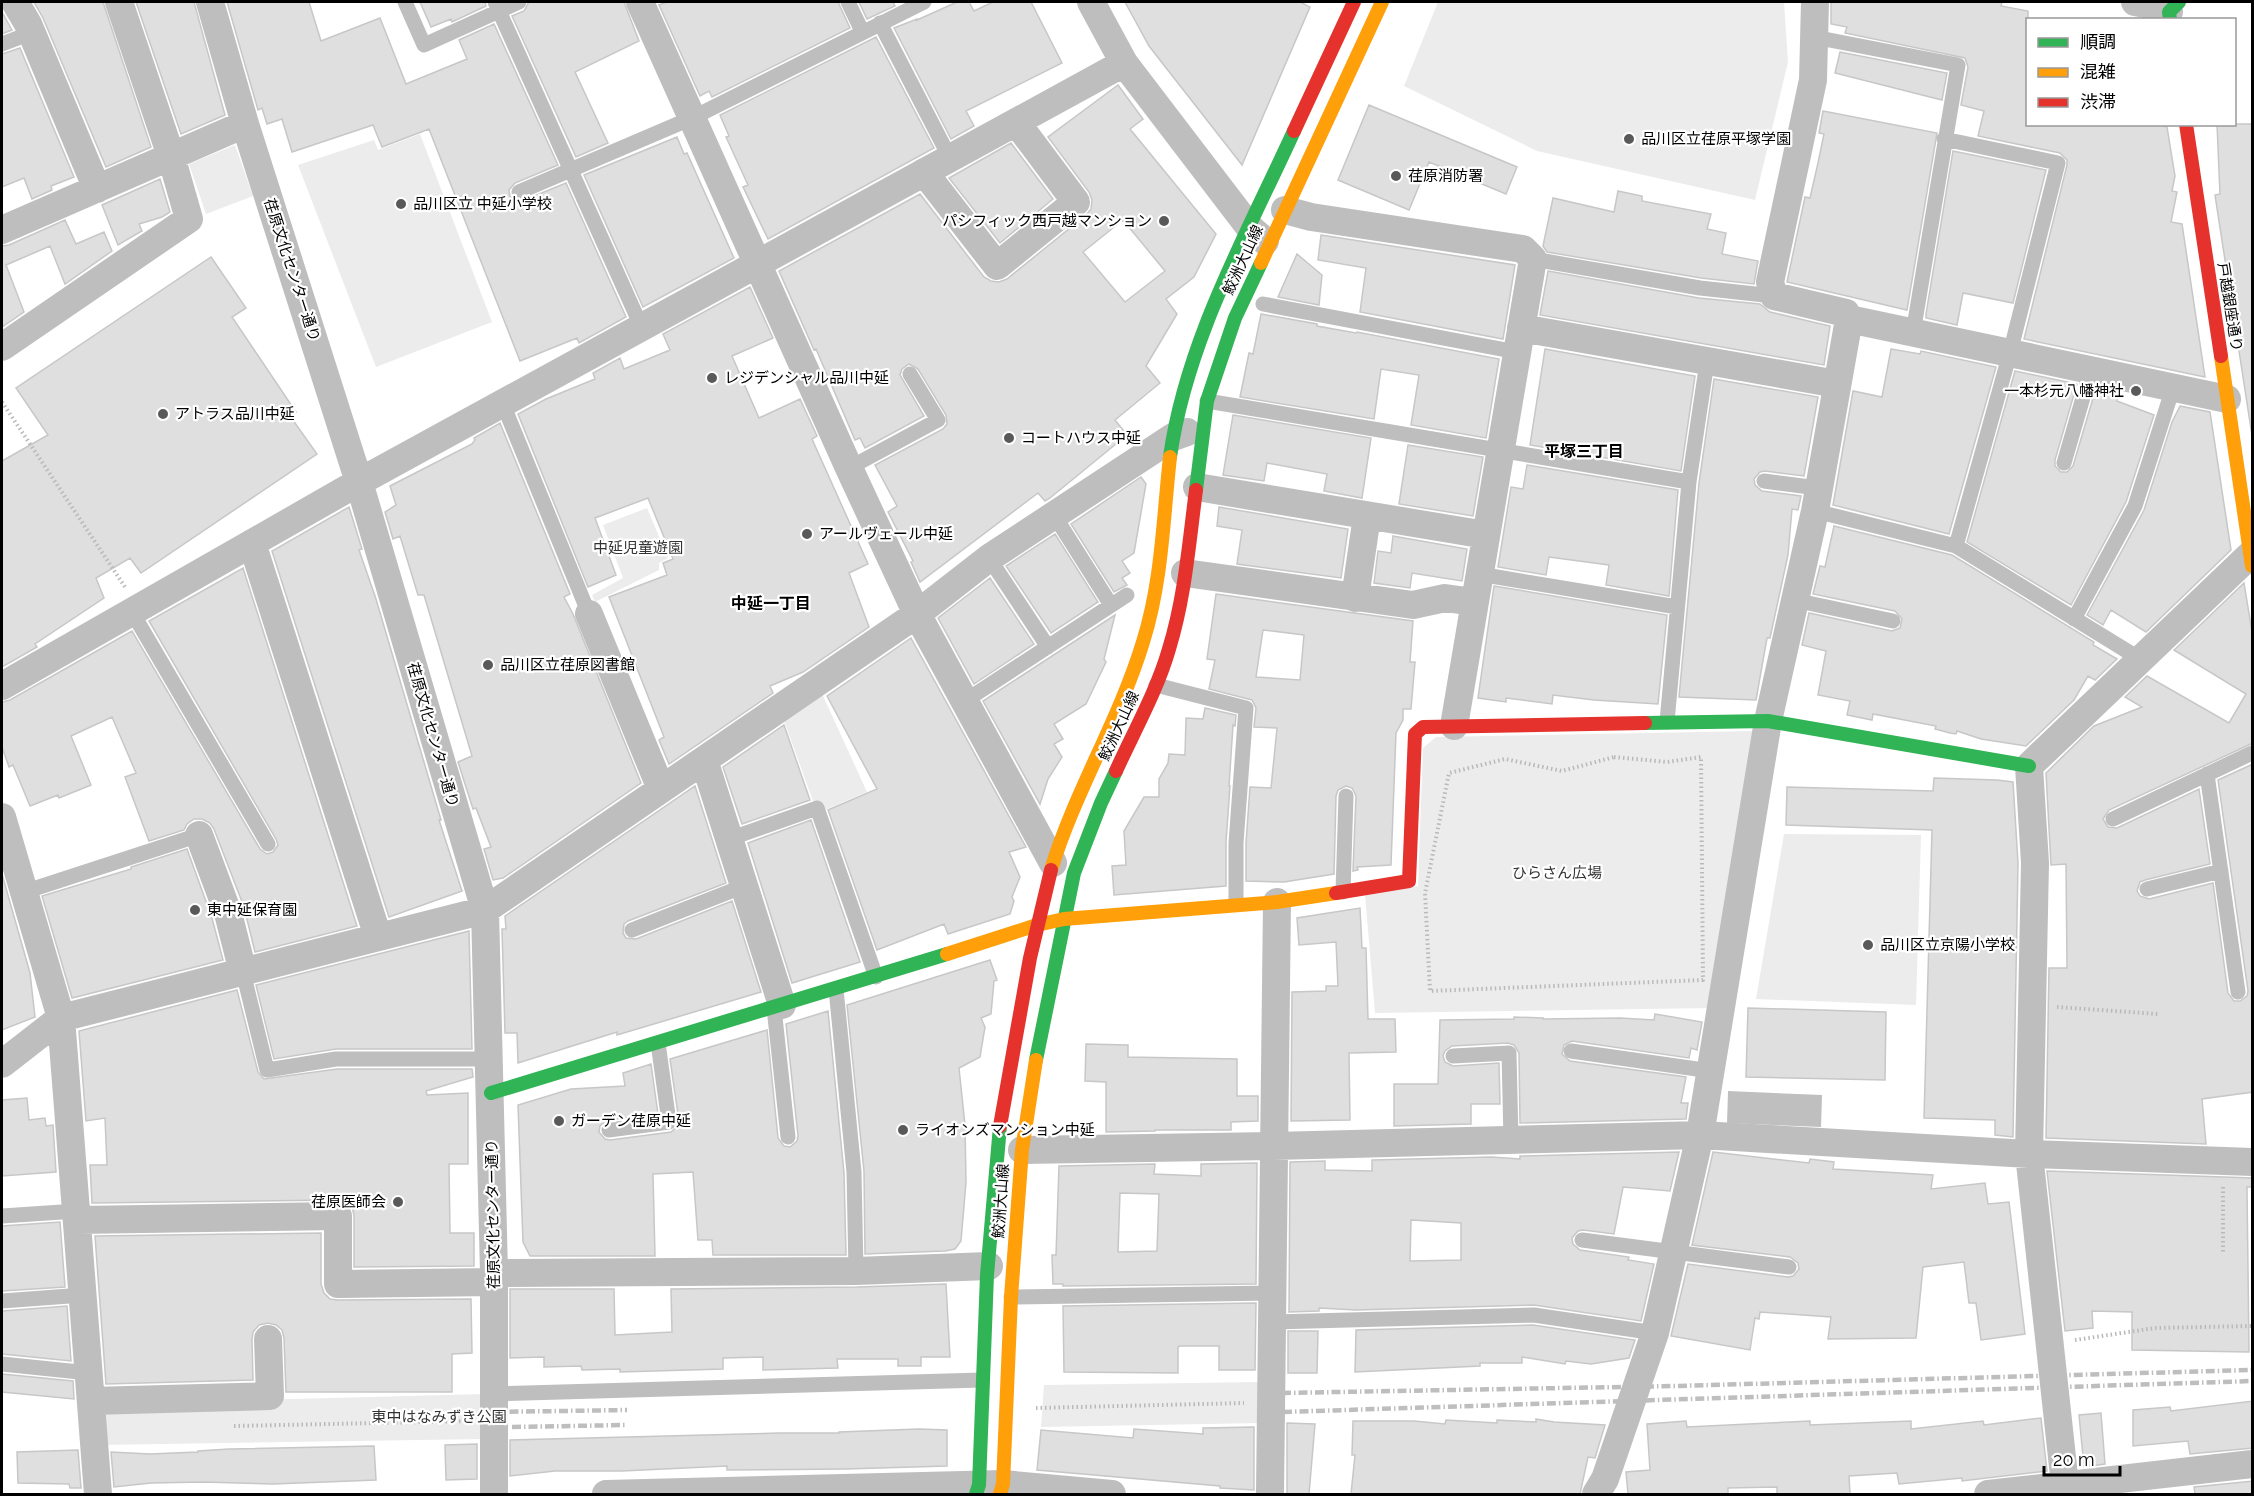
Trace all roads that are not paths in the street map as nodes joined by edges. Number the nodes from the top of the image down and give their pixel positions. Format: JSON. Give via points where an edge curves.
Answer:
{"nodes":[{"id":1,"x":15,"y":2,"type":"edge"},
{"id":2,"x":119,"y":2,"type":"edge"},
{"id":3,"x":210,"y":2,"type":"edge"},
{"id":4,"x":405,"y":2,"type":"edge"},
{"id":5,"x":519,"y":2,"type":"edge"},
{"id":6,"x":640,"y":2,"type":"edge"},
{"id":7,"x":848,"y":2,"type":"edge"},
{"id":8,"x":924,"y":2,"type":"edge"},
{"id":9,"x":1091,"y":2,"type":"edge"},
{"id":10,"x":1815,"y":2,"type":"edge"},
{"id":11,"x":2135,"y":2,"type":"edge"},
{"id":12,"x":1372,"y":3,"type":"edge"},
{"id":13,"x":497,"y":6,"type":"edge"},
{"id":14,"x":2172,"y":11,"type":"edge"},
{"id":15,"x":880,"y":23,"type":"junction"},
{"id":16,"x":862,"y":31,"type":"junction"},
{"id":17,"x":31,"y":33,"type":"junction"},
{"id":18,"x":1814,"y":37,"type":"junction"},
{"id":19,"x":2,"y":44,"type":"edge"},
{"id":20,"x":1124,"y":63,"type":"junction"},
{"id":21,"x":692,"y":118,"type":"junction"},
{"id":22,"x":1016,"y":122,"type":"junction"},
{"id":23,"x":245,"y":124,"type":"junction"},
{"id":24,"x":2186,"y":126,"type":"edge"},
{"id":25,"x":1944,"y":139,"type":"junction"},
{"id":26,"x":171,"y":156,"type":"junction"},
{"id":27,"x":950,"y":158,"type":"junction"},
{"id":28,"x":571,"y":170,"type":"junction"},
{"id":29,"x":924,"y":172,"type":"junction"},
{"id":30,"x":97,"y":189,"type":"junction"},
{"id":31,"x":519,"y":192,"type":"dead end"},
{"id":32,"x":1285,"y":210,"type":"junction"},
{"id":33,"x":2,"y":230,"type":"edge"},
{"id":34,"x":1260,"y":236,"type":"junction"},
{"id":35,"x":1533,"y":259,"type":"junction"},
{"id":36,"x":757,"y":264,"type":"junction"},
{"id":37,"x":1774,"y":296,"type":"junction"},
{"id":38,"x":1263,"y":304,"type":"dead end"},
{"id":39,"x":1849,"y":319,"type":"junction"},
{"id":40,"x":642,"y":328,"type":"junction"},
{"id":41,"x":1913,"y":333,"type":"junction"},
{"id":42,"x":1519,"y":340,"type":"junction"},
{"id":43,"x":2,"y":347,"type":"edge"},
{"id":44,"x":2010,"y":353,"type":"junction"},
{"id":45,"x":1707,"y":362,"type":"junction"},
{"id":46,"x":2091,"y":370,"type":"junction"},
{"id":47,"x":909,"y":374,"type":"dead end"},
{"id":48,"x":1837,"y":384,"type":"junction"},
{"id":49,"x":2173,"y":388,"type":"junction"},
{"id":50,"x":2227,"y":399,"type":"junction"},
{"id":51,"x":503,"y":404,"type":"junction"},
{"id":52,"x":1206,"y":413,"type":"junction"},
{"id":53,"x":1173,"y":437,"type":"junction"},
{"id":54,"x":1500,"y":450,"type":"junction"},
{"id":55,"x":2064,"y":463,"type":"dead end"},
{"id":56,"x":849,"y":468,"type":"junction"},
{"id":57,"x":1764,"y":481,"type":"dead end"},
{"id":58,"x":358,"y":482,"type":"junction"},
{"id":59,"x":1689,"y":482,"type":"junction"},
{"id":60,"x":1197,"y":488,"type":"junction"},
{"id":61,"x":1816,"y":499,"type":"junction"},
{"id":62,"x":1054,"y":515,"type":"junction"},
{"id":63,"x":1367,"y":516,"type":"junction"},
{"id":64,"x":1486,"y":535,"type":"junction"},
{"id":65,"x":252,"y":543,"type":"junction"},
{"id":66,"x":1956,"y":546,"type":"junction"},
{"id":67,"x":989,"y":558,"type":"junction"},
{"id":68,"x":2252,"y":558,"type":"edge"},
{"id":69,"x":1185,"y":573,"type":"junction"},
{"id":70,"x":1479,"y":574,"type":"junction"},
{"id":71,"x":1127,"y":595,"type":"dead end"},
{"id":72,"x":1354,"y":598,"type":"junction"},
{"id":73,"x":1794,"y":600,"type":"junction"},
{"id":74,"x":1474,"y":602,"type":"junction"},
{"id":75,"x":1111,"y":605,"type":"junction"},
{"id":76,"x":1677,"y":607,"type":"junction"},
{"id":77,"x":135,"y":610,"type":"junction"},
{"id":78,"x":589,"y":614,"type":"joint"},
{"id":79,"x":917,"y":614,"type":"junction"},
{"id":80,"x":2074,"y":619,"type":"junction"},
{"id":81,"x":1893,"y":621,"type":"dead end"},
{"id":82,"x":1048,"y":647,"type":"junction"},
{"id":83,"x":2140,"y":659,"type":"junction"},
{"id":84,"x":2,"y":686,"type":"edge"},
{"id":85,"x":1156,"y":686,"type":"junction"},
{"id":86,"x":965,"y":701,"type":"junction"},
{"id":87,"x":1768,"y":721,"type":"junction"},
{"id":88,"x":1667,"y":722,"type":"junction"},
{"id":89,"x":1454,"y":726,"type":"junction"},
{"id":90,"x":2253,"y":753,"type":"edge"},
{"id":91,"x":704,"y":760,"type":"junction"},
{"id":92,"x":2029,"y":766,"type":"junction"},
{"id":93,"x":2207,"y":774,"type":"junction"},
{"id":94,"x":661,"y":789,"type":"junction"},
{"id":95,"x":1346,"y":796,"type":"dead end"},
{"id":96,"x":2,"y":817,"type":"edge"},
{"id":97,"x":2113,"y":819,"type":"dead end"},
{"id":98,"x":199,"y":835,"type":"joint"},
{"id":99,"x":729,"y":839,"type":"junction"},
{"id":100,"x":268,"y":844,"type":"dead end"},
{"id":101,"x":1053,"y":863,"type":"junction"},
{"id":102,"x":2221,"y":871,"type":"junction"},
{"id":103,"x":744,"y":886,"type":"junction"},
{"id":104,"x":2146,"y":889,"type":"dead end"},
{"id":105,"x":24,"y":892,"type":"junction"},
{"id":106,"x":1342,"y":892,"type":"junction"},
{"id":107,"x":1277,"y":902,"type":"junction"},
{"id":108,"x":1236,"y":903,"type":"junction"},
{"id":109,"x":485,"y":910,"type":"junction"},
{"id":110,"x":1064,"y":918,"type":"junction"},
{"id":111,"x":1037,"y":924,"type":"junction"},
{"id":112,"x":632,"y":930,"type":"dead end"},
{"id":113,"x":378,"y":937,"type":"junction"},
{"id":114,"x":243,"y":972,"type":"junction"},
{"id":115,"x":876,"y":977,"type":"junction"},
{"id":116,"x":836,"y":989,"type":"junction"},
{"id":117,"x":2238,"y":992,"type":"dead end"},
{"id":118,"x":778,"y":1006,"type":"junction"},
{"id":119,"x":61,"y":1018,"type":"junction"},
{"id":120,"x":658,"y":1043,"type":"junction"},
{"id":121,"x":1570,"y":1051,"type":"dead end"},
{"id":122,"x":1453,"y":1056,"type":"dead end"},
{"id":123,"x":489,"y":1059,"type":"junction"},
{"id":124,"x":2,"y":1064,"type":"edge"},
{"id":125,"x":1711,"y":1071,"type":"junction"},
{"id":126,"x":491,"y":1093,"type":"junction"},
{"id":127,"x":609,"y":1130,"type":"dead end"},
{"id":128,"x":1700,"y":1135,"type":"junction"},
{"id":129,"x":788,"y":1137,"type":"dead end"},
{"id":130,"x":1511,"y":1140,"type":"junction"},
{"id":131,"x":1274,"y":1146,"type":"junction"},
{"id":132,"x":1022,"y":1150,"type":"junction"},
{"id":133,"x":2029,"y":1154,"type":"junction"},
{"id":134,"x":2253,"y":1162,"type":"edge"},
{"id":135,"x":78,"y":1215,"type":"junction"},
{"id":136,"x":2,"y":1216,"type":"edge"},
{"id":137,"x":1582,"y":1240,"type":"dead end"},
{"id":138,"x":1673,"y":1253,"type":"junction"},
{"id":139,"x":988,"y":1266,"type":"junction"},
{"id":140,"x":1789,"y":1267,"type":"dead end"},
{"id":141,"x":856,"y":1271,"type":"junction"},
{"id":142,"x":494,"y":1277,"type":"junction"},
{"id":143,"x":1273,"y":1293,"type":"junction"},
{"id":144,"x":1011,"y":1298,"type":"junction"},
{"id":145,"x":2,"y":1300,"type":"edge"},
{"id":146,"x":83,"y":1301,"type":"junction"},
{"id":147,"x":1273,"y":1322,"type":"junction"},
{"id":148,"x":1655,"y":1333,"type":"junction"},
{"id":149,"x":268,"y":1339,"type":"dead end"},
{"id":150,"x":2,"y":1364,"type":"edge"},
{"id":151,"x":982,"y":1380,"type":"junction"},
{"id":152,"x":90,"y":1387,"type":"junction"},
{"id":153,"x":494,"y":1407,"type":"junction"},
{"id":154,"x":2253,"y":1464,"type":"edge"},
{"id":155,"x":990,"y":1489,"type":"edge"},
{"id":156,"x":2066,"y":1490,"type":"edge"},
{"id":157,"x":98,"y":1494,"type":"edge"},
{"id":158,"x":494,"y":1494,"type":"edge"},
{"id":159,"x":606,"y":1494,"type":"edge"},
{"id":160,"x":1112,"y":1494,"type":"edge"},
{"id":161,"x":1270,"y":1494,"type":"edge"},
{"id":162,"x":1596,"y":1494,"type":"edge"},
{"id":163,"x":1988,"y":1494,"type":"edge"}],
"edges":[{"from":1,"to":17,"type":"street"},
{"from":2,"to":26,"type":"street"},
{"from":3,"to":23,"type":"street","name":"荏原文化センター通り"},
{"from":4,"to":13,"type":"lane","via":[[423,45]]},
{"from":5,"to":13,"type":"lane"},
{"from":6,"to":21,"type":"street"},
{"from":7,"to":16,"type":"lane"},
{"from":8,"to":15,"type":"lane"},
{"from":9,"to":20,"type":"street"},
{"from":10,"to":18,"type":"street"},
{"from":11,"to":14,"type":"street"},
{"from":12,"to":32,"type":"main road","name":"鮫洲大山線"},
{"from":12,"to":34,"type":"main road","name":"鮫洲大山線"},
{"from":13,"to":28,"type":"lane"},
{"from":15,"to":16,"type":"lane"},
{"from":15,"to":27,"type":"lane"},
{"from":16,"to":21,"type":"lane"},
{"from":17,"to":19,"type":"lane"},
{"from":17,"to":30,"type":"street"},
{"from":18,"to":25,"type":"lane","via":[[1958,65]]},
{"from":18,"to":37,"type":"street","via":[[1813,80],[1770,282]]},
{"from":20,"to":22,"type":"street"},
{"from":20,"to":34,"type":"street"},
{"from":21,"to":28,"type":"lane"},
{"from":21,"to":36,"type":"street"},
{"from":22,"to":27,"type":"street"},
{"from":22,"to":29,"type":"street","via":[[1076,202],[997,266]]},
{"from":23,"to":26,"type":"street"},
{"from":23,"to":58,"type":"street","name":"荏原文化センター通り"},
{"from":24,"to":50,"type":"main road","name":"戸越銀座通り"},
{"from":25,"to":41,"type":"lane"},
{"from":25,"to":44,"type":"lane","via":[[2058,163]]},
{"from":26,"to":30,"type":"street"},
{"from":26,"to":43,"type":"street","via":[[189,219]]},
{"from":27,"to":29,"type":"street"},
{"from":28,"to":31,"type":"lane"},
{"from":28,"to":40,"type":"lane"},
{"from":29,"to":36,"type":"street"},
{"from":30,"to":33,"type":"street"},
{"from":32,"to":34,"type":"main road","name":"鮫洲大山線"},
{"from":32,"to":35,"type":"street","via":[[1311,218],[1523,249]]},
{"from":34,"to":52,"type":"main road","name":"鮫洲大山線"},
{"from":34,"to":53,"type":"main road","name":"鮫洲大山線","via":[[1213,307],[1180,401]]},
{"from":35,"to":37,"type":"lane","via":[[1700,288]]},
{"from":35,"to":42,"type":"street"},
{"from":36,"to":40,"type":"street"},
{"from":36,"to":56,"type":"street"},
{"from":37,"to":39,"type":"street","via":[[1846,313]]},
{"from":38,"to":42,"type":"lane"},
{"from":39,"to":41,"type":"street"},
{"from":39,"to":48,"type":"street"},
{"from":40,"to":51,"type":"street"},
{"from":41,"to":44,"type":"street"},
{"from":42,"to":45,"type":"street"},
{"from":42,"to":54,"type":"street"},
{"from":44,"to":46,"type":"street"},
{"from":44,"to":66,"type":"lane"},
{"from":45,"to":48,"type":"street"},
{"from":45,"to":59,"type":"lane"},
{"from":46,"to":49,"type":"street"},
{"from":46,"to":55,"type":"lane"},
{"from":47,"to":56,"type":"lane","via":[[938,420]]},
{"from":48,"to":61,"type":"street"},
{"from":49,"to":50,"type":"street"},
{"from":49,"to":80,"type":"lane","via":[[2135,506]]},
{"from":50,"to":68,"type":"main road","name":"戸越銀座通り"},
{"from":51,"to":58,"type":"street"},
{"from":51,"to":78,"type":"lane"},
{"from":52,"to":53,"type":"street"},
{"from":52,"to":54,"type":"lane"},
{"from":52,"to":60,"type":"main road","name":"鮫洲大山線"},
{"from":53,"to":62,"type":"street"},
{"from":53,"to":101,"type":"main road","name":"鮫洲大山線","via":[[1160,571],[1152,611],[1131,678],[1077,796]]},
{"from":54,"to":59,"type":"lane"},
{"from":54,"to":64,"type":"street"},
{"from":56,"to":79,"type":"street"},
{"from":57,"to":61,"type":"lane"},
{"from":58,"to":65,"type":"street"},
{"from":58,"to":109,"type":"street","name":"荏原文化センター通り"},
{"from":59,"to":76,"type":"lane"},
{"from":60,"to":63,"type":"street"},
{"from":60,"to":69,"type":"main road","name":"鮫洲大山線"},
{"from":61,"to":66,"type":"lane"},
{"from":61,"to":73,"type":"street"},
{"from":62,"to":67,"type":"street"},
{"from":62,"to":75,"type":"lane"},
{"from":63,"to":64,"type":"street"},
{"from":63,"to":72,"type":"street"},
{"from":64,"to":70,"type":"street"},
{"from":65,"to":77,"type":"street"},
{"from":65,"to":113,"type":"street"},
{"from":66,"to":80,"type":"lane"},
{"from":67,"to":79,"type":"street"},
{"from":67,"to":82,"type":"lane"},
{"from":68,"to":83,"type":"street"},
{"from":69,"to":72,"type":"street"},
{"from":69,"to":85,"type":"main road","name":"鮫洲大山線","via":[[1177,619]]},
{"from":70,"to":74,"type":"street"},
{"from":70,"to":76,"type":"lane"},
{"from":71,"to":75,"type":"lane"},
{"from":72,"to":74,"type":"street","via":[[1413,605],[1445,598]]},
{"from":73,"to":81,"type":"lane"},
{"from":73,"to":87,"type":"street"},
{"from":74,"to":89,"type":"street"},
{"from":75,"to":82,"type":"lane"},
{"from":76,"to":88,"type":"lane"},
{"from":77,"to":84,"type":"street"},
{"from":77,"to":100,"type":"lane"},
{"from":78,"to":94,"type":"street"},
{"from":79,"to":86,"type":"street"},
{"from":79,"to":91,"type":"street"},
{"from":80,"to":83,"type":"lane"},
{"from":82,"to":86,"type":"lane"},
{"from":83,"to":92,"type":"street"},
{"from":85,"to":108,"type":"lane","via":[[1246,708],[1236,843]]},
{"from":85,"to":110,"type":"main road","name":"鮫洲大山線","via":[[1086,840]]},
{"from":86,"to":101,"type":"street"},
{"from":87,"to":88,"type":"main road"},
{"from":87,"to":92,"type":"main road"},
{"from":87,"to":125,"type":"street"},
{"from":88,"to":89,"type":"main road"},
{"from":89,"to":106,"type":"main road","via":[[1423,727],[1415,734],[1409,881]]},
{"from":90,"to":93,"type":"lane"},
{"from":91,"to":94,"type":"street"},
{"from":91,"to":99,"type":"street"},
{"from":92,"to":133,"type":"street","via":[[2035,863]]},
{"from":93,"to":97,"type":"lane"},
{"from":93,"to":102,"type":"lane"},
{"from":94,"to":109,"type":"street"},
{"from":95,"to":106,"type":"lane"},
{"from":96,"to":105,"type":"street"},
{"from":98,"to":105,"type":"lane"},
{"from":98,"to":114,"type":"street","via":[[228,913]]},
{"from":99,"to":103,"type":"street"},
{"from":99,"to":115,"type":"lane","via":[[817,808]]},
{"from":101,"to":111,"type":"main road","name":"鮫洲大山線"},
{"from":102,"to":104,"type":"lane"},
{"from":102,"to":117,"type":"lane"},
{"from":103,"to":112,"type":"lane"},
{"from":103,"to":118,"type":"street"},
{"from":105,"to":119,"type":"street"},
{"from":106,"to":107,"type":"main road"},
{"from":107,"to":108,"type":"main road"},
{"from":107,"to":131,"type":"street"},
{"from":108,"to":110,"type":"main road"},
{"from":109,"to":113,"type":"street"},
{"from":109,"to":123,"type":"street","name":"荏原文化センター通り"},
{"from":110,"to":111,"type":"main road"},
{"from":110,"to":132,"type":"main road","name":"鮫洲大山線"},
{"from":111,"to":115,"type":"main road"},
{"from":111,"to":139,"type":"main road","name":"鮫洲大山線","via":[[997,1149]]},
{"from":113,"to":114,"type":"street"},
{"from":114,"to":119,"type":"street"},
{"from":114,"to":123,"type":"lane","via":[[267,1070],[336,1059]]},
{"from":115,"to":116,"type":"main road"},
{"from":116,"to":118,"type":"main road"},
{"from":116,"to":141,"type":"lane","via":[[854,1172]]},
{"from":118,"to":120,"type":"main road"},
{"from":118,"to":129,"type":"lane"},
{"from":119,"to":124,"type":"street"},
{"from":119,"to":135,"type":"street"},
{"from":120,"to":126,"type":"main road"},
{"from":120,"to":127,"type":"lane","via":[[669,1122]]},
{"from":121,"to":125,"type":"lane"},
{"from":122,"to":130,"type":"lane","via":[[1509,1053]]},
{"from":123,"to":126,"type":"street","name":"荏原文化センター通り"},
{"from":125,"to":128,"type":"street"},
{"from":126,"to":142,"type":"street","name":"荏原文化センター通り"},
{"from":128,"to":130,"type":"street"},
{"from":128,"to":133,"type":"street"},
{"from":128,"to":138,"type":"street"},
{"from":130,"to":131,"type":"street"},
{"from":131,"to":132,"type":"street"},
{"from":131,"to":143,"type":"street"},
{"from":132,"to":144,"type":"main road","name":"鮫洲大山線"},
{"from":133,"to":134,"type":"street"},
{"from":133,"to":156,"type":"street"},
{"from":135,"to":136,"type":"lane"},
{"from":135,"to":142,"type":"street","via":[[338,1216],[338,1284]]},
{"from":135,"to":146,"type":"street"},
{"from":137,"to":138,"type":"lane"},
{"from":138,"to":140,"type":"lane"},
{"from":138,"to":148,"type":"street"},
{"from":139,"to":141,"type":"street"},
{"from":139,"to":151,"type":"main road","name":"鮫洲大山線"},
{"from":141,"to":142,"type":"street"},
{"from":142,"to":153,"type":"street","name":"荏原文化センター通り"},
{"from":143,"to":144,"type":"lane"},
{"from":143,"to":147,"type":"street"},
{"from":144,"to":155,"type":"main road","name":"鮫洲大山線"},
{"from":145,"to":146,"type":"lane"},
{"from":146,"to":152,"type":"street"},
{"from":147,"to":148,"type":"lane","via":[[1534,1315]]},
{"from":147,"to":161,"type":"street"},
{"from":148,"to":162,"type":"street","via":[[1605,1479]]},
{"from":149,"to":152,"type":"street","via":[[270,1396]]},
{"from":150,"to":152,"type":"lane"},
{"from":151,"to":153,"type":"lane"},
{"from":151,"to":155,"type":"main road","name":"鮫洲大山線"},
{"from":152,"to":157,"type":"street"},
{"from":153,"to":158,"type":"street","name":"荏原文化センター通り"},
{"from":154,"to":156,"type":"street"},
{"from":155,"to":159,"type":"street"},
{"from":155,"to":160,"type":"street"},
{"from":156,"to":163,"type":"street"}]}
